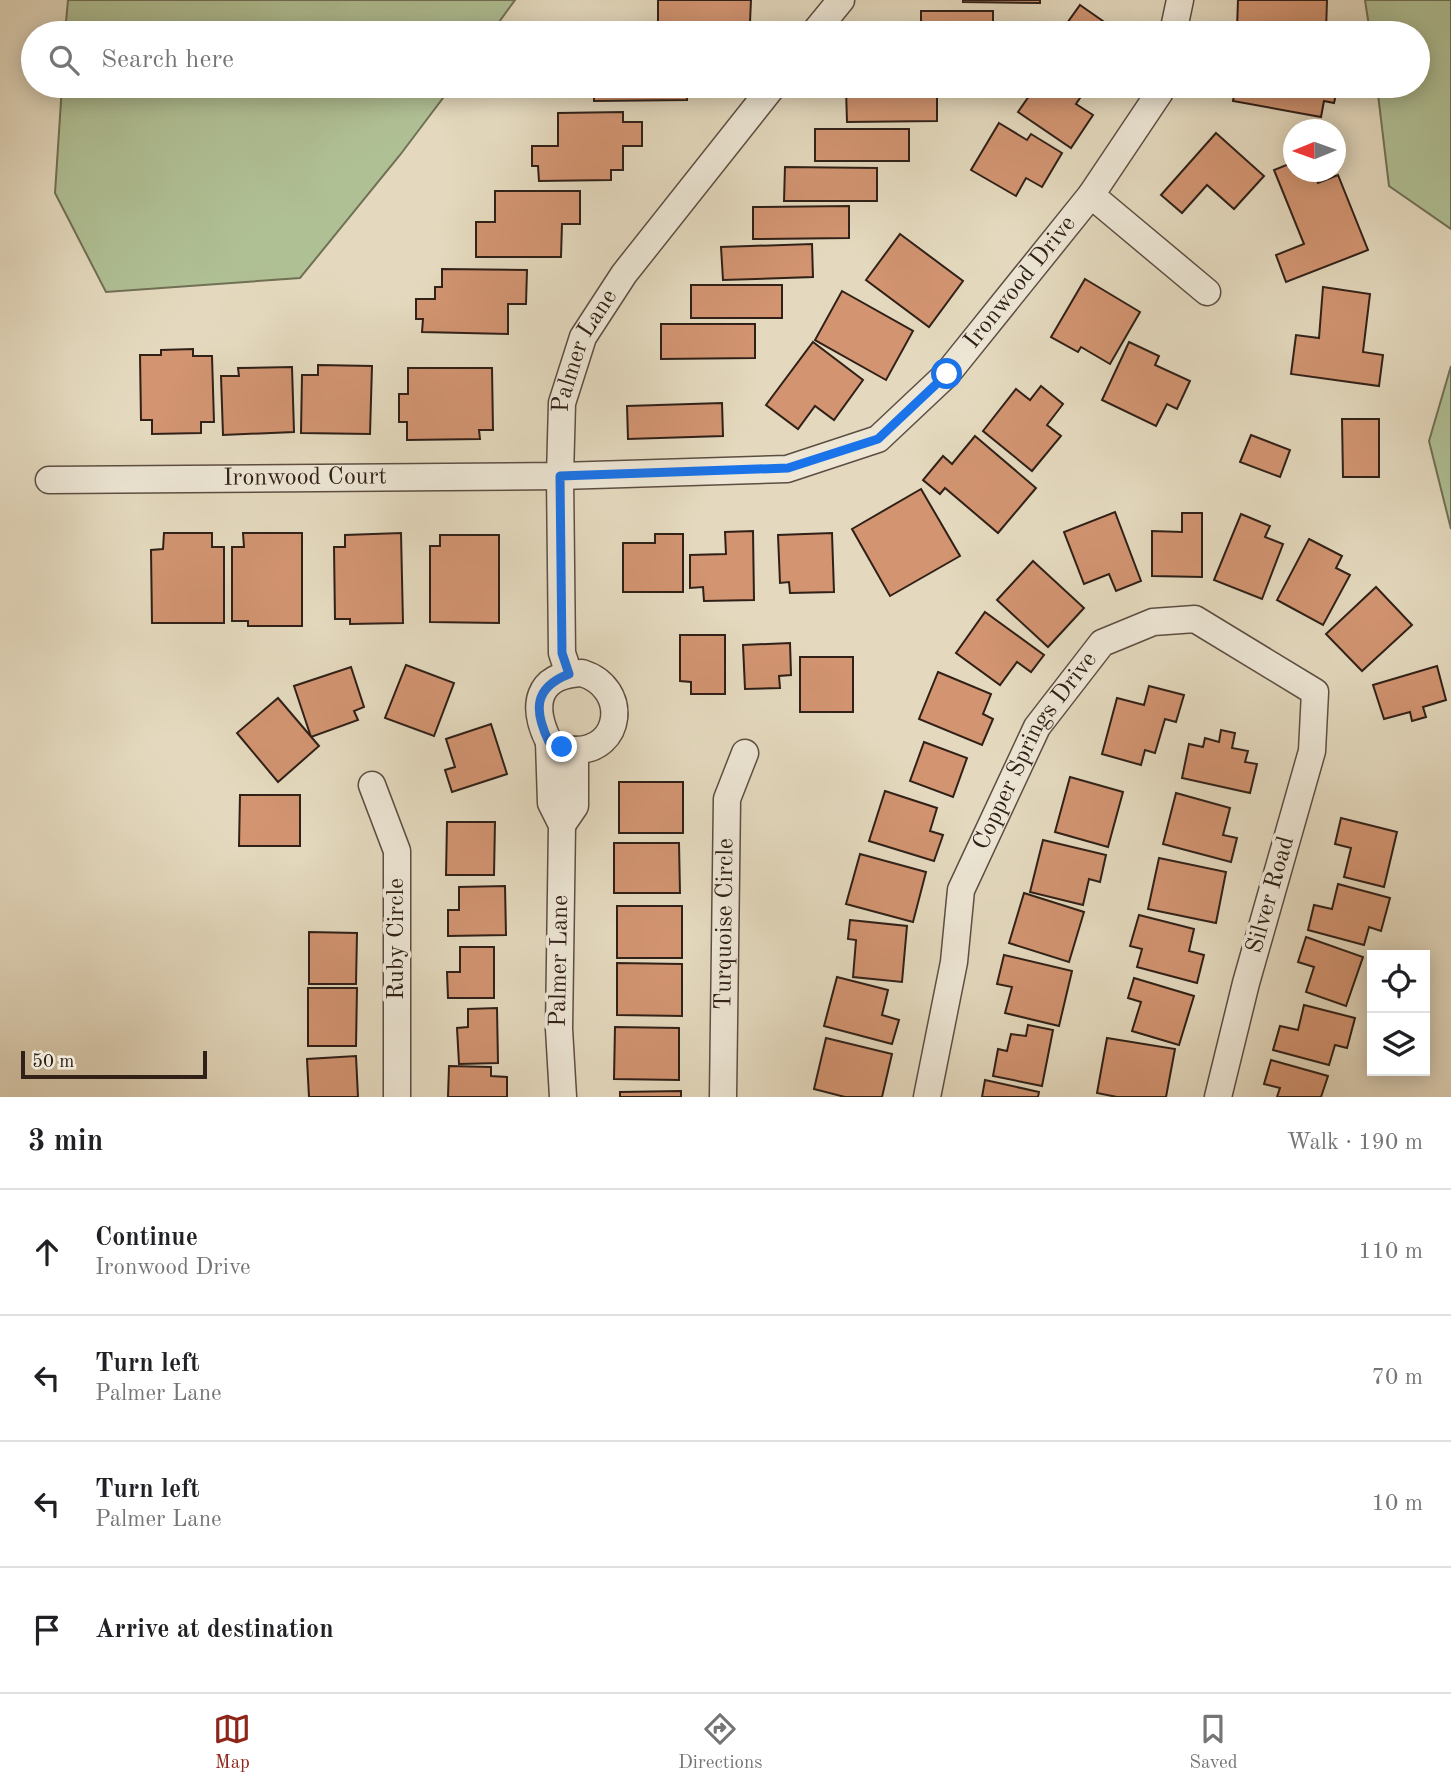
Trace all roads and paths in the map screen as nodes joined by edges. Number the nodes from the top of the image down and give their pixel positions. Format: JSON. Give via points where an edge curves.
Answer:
{"nodes":[{"id":1,"x":841,"y":0,"type":"edge"},
{"id":2,"x":1180,"y":0,"type":"edge"},
{"id":3,"x":824,"y":21,"type":"edge"},
{"id":4,"x":1176,"y":21,"type":"edge"},
{"id":5,"x":763,"y":98,"type":"edge"},
{"id":6,"x":1156,"y":98,"type":"edge"},
{"id":7,"x":1091,"y":195,"type":"junction"},
{"id":8,"x":1207,"y":292,"type":"dead end"},
{"id":9,"x":560,"y":476,"type":"junction"},
{"id":10,"x":48,"y":480,"type":"dead end"},
{"id":11,"x":569,"y":674,"type":"junction"},
{"id":12,"x":1315,"y":692,"type":"joint"},
{"id":13,"x":549,"y":742,"type":"junction"},
{"id":14,"x":575,"y":750,"type":"junction"},
{"id":15,"x":746,"y":754,"type":"dead end"},
{"id":16,"x":372,"y":785,"type":"dead end"},
{"id":17,"x":562,"y":825,"type":"junction"},
{"id":18,"x":397,"y":1097,"type":"edge"},
{"id":19,"x":563,"y":1097,"type":"edge"},
{"id":20,"x":723,"y":1097,"type":"edge"},
{"id":21,"x":927,"y":1097,"type":"edge"},
{"id":22,"x":1217,"y":1097,"type":"edge"}],
"edges":[{"from":1,"to":3,"type":"street"},
{"from":2,"to":4,"type":"street"},
{"from":5,"to":9,"type":"street","name":"Palmer Lane","via":[[624,274],[583,337],[562,403]]},
{"from":6,"to":7,"type":"street","name":"Ironwood Drive"},
{"from":7,"to":8,"type":"street"},
{"from":7,"to":9,"type":"street","name":"Ironwood Drive","via":[[947,374],[878,439],[788,468]]},
{"from":9,"to":10,"type":"street","name":"Ironwood Court"},
{"from":9,"to":11,"type":"street","name":"Palmer Lane","via":[[562,653]]},
{"from":11,"to":13,"type":"street","name":"Palmer Lane","via":[[557,678],[541,696],[539,720]]},
{"from":11,"to":14,"type":"street","via":[[594,677],[611,695],[615,708],[614,721],[599,743]]},
{"from":12,"to":21,"type":"street","name":"Copper Springs Drive","via":[[1195,619],[1153,622],[1102,643],[1037,727],[961,890],[954,962]]},
{"from":12,"to":22,"type":"street","name":"Silver Road","via":[[1312,751]]},
{"from":13,"to":14,"type":"street"},
{"from":13,"to":17,"type":"street","name":"Palmer Lane","via":[[551,803]]},
{"from":14,"to":17,"type":"street","name":"Palmer Lane","via":[[575,806]]},
{"from":15,"to":20,"type":"street","name":"Turquoise Circle","via":[[727,800]]},
{"from":16,"to":18,"type":"street","name":"Ruby Circle","via":[[397,851]]},
{"from":17,"to":19,"type":"street","name":"Palmer Lane","via":[[559,1029]]}]}
